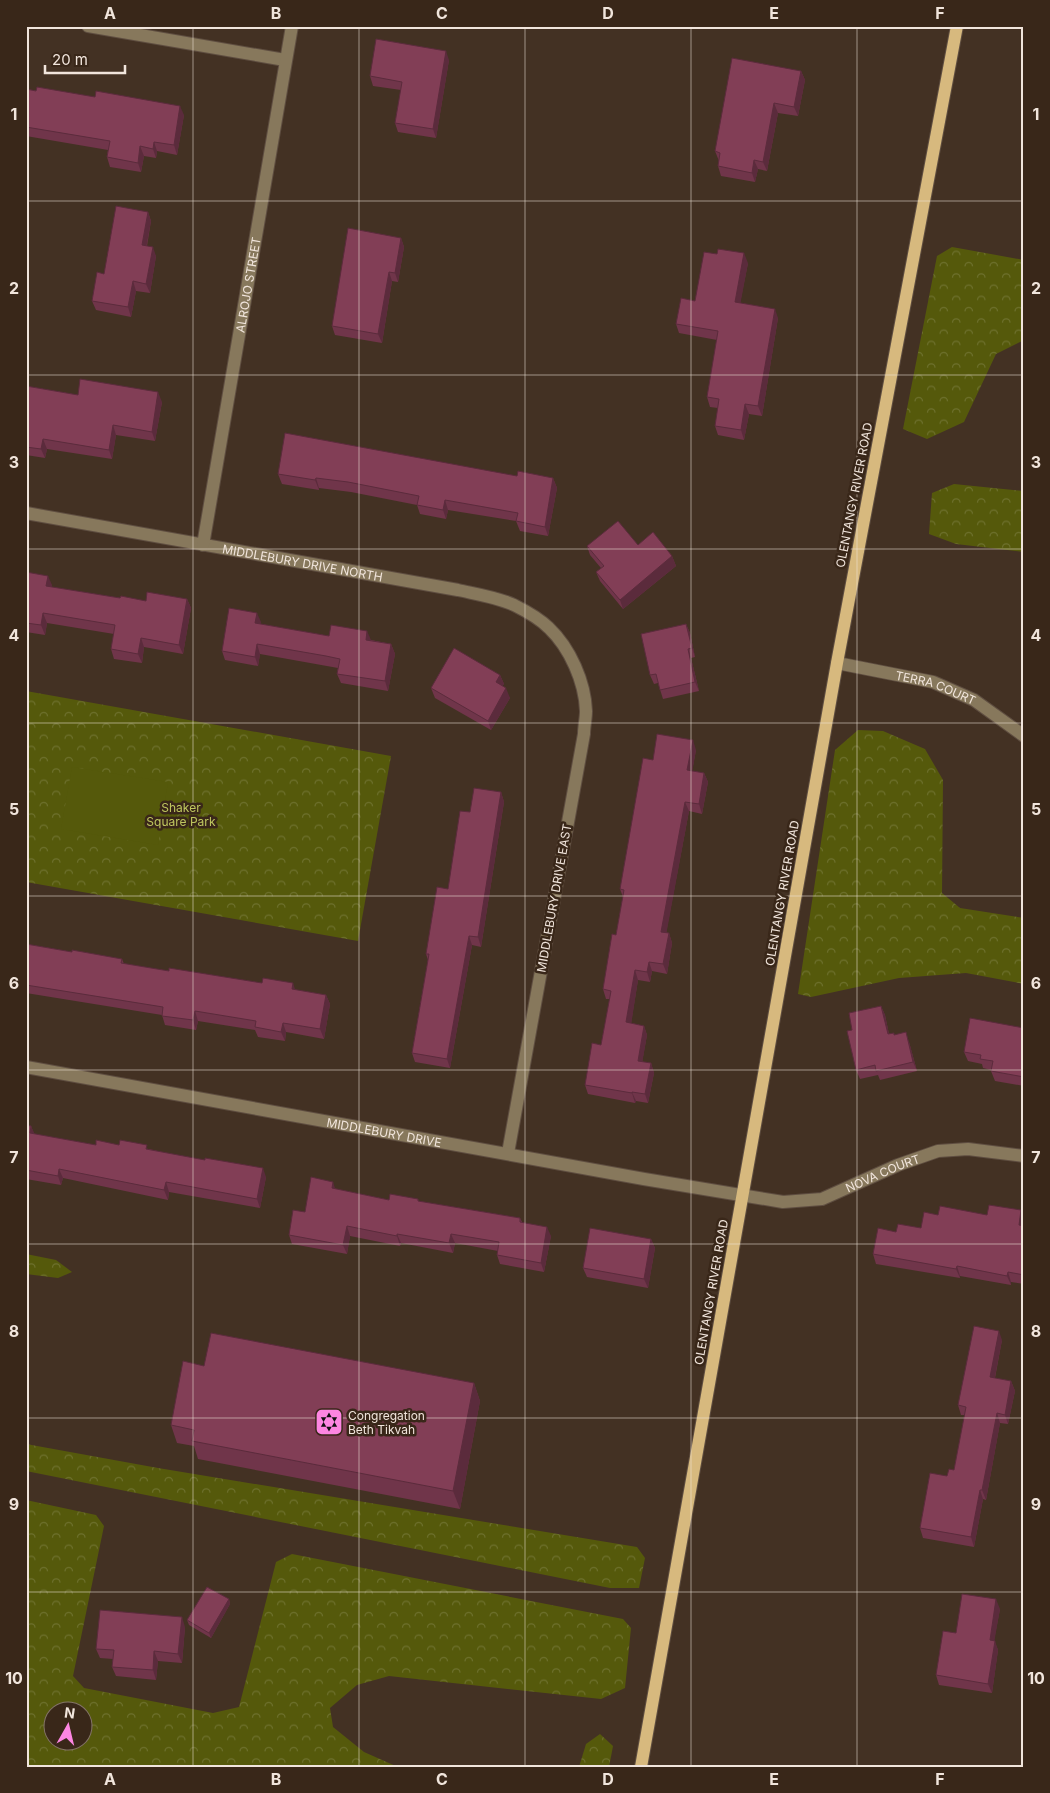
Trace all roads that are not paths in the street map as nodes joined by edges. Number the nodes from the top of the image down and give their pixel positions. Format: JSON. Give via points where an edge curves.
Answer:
{"nodes":[{"id":1,"x":88,"y":26,"type":"edge"},
{"id":2,"x":292,"y":26,"type":"edge"},
{"id":3,"x":956,"y":26,"type":"edge"},
{"id":4,"x":285,"y":60,"type":"junction"},
{"id":5,"x":26,"y":513,"type":"edge"},
{"id":6,"x":202,"y":545,"type":"junction"},
{"id":7,"x":563,"y":645,"type":"joint"},
{"id":8,"x":837,"y":663,"type":"junction"},
{"id":9,"x":1024,"y":736,"type":"edge"},
{"id":10,"x":26,"y":1067,"type":"edge"},
{"id":11,"x":508,"y":1153,"type":"junction"},
{"id":12,"x":1024,"y":1156,"type":"edge"},
{"id":13,"x":742,"y":1196,"type":"junction"},
{"id":14,"x":641,"y":1767,"type":"edge"}],
"edges":[{"from":1,"to":4,"type":"street"},
{"from":2,"to":4,"type":"street","name":"ALROJO STREET"},
{"from":3,"to":8,"type":"main road","name":"OLENTANGY RIVER ROAD"},
{"from":4,"to":6,"type":"street","name":"ALROJO STREET"},
{"from":5,"to":6,"type":"street","name":"MIDDLEBURY DRIVE NORTH"},
{"from":6,"to":7,"type":"street","name":"MIDDLEBURY DRIVE NORTH","via":[[492,598],[532,615]]},
{"from":7,"to":11,"type":"street","name":"MIDDLEBURY DRIVE EAST","via":[[582,688],[586,710],[584,734]]},
{"from":8,"to":9,"type":"street","name":"TERRA COURT","via":[[940,684],[974,700]]},
{"from":8,"to":13,"type":"main road","name":"OLENTANGY RIVER ROAD"},
{"from":10,"to":11,"type":"street","name":"MIDDLEBURY DRIVE"},
{"from":11,"to":13,"type":"street","name":"MIDDLEBURY DRIVE"},
{"from":12,"to":13,"type":"street","name":"NOVA COURT","via":[[968,1149],[938,1151],[822,1199],[783,1202]]},
{"from":13,"to":14,"type":"main road","name":"OLENTANGY RIVER ROAD"}]}
